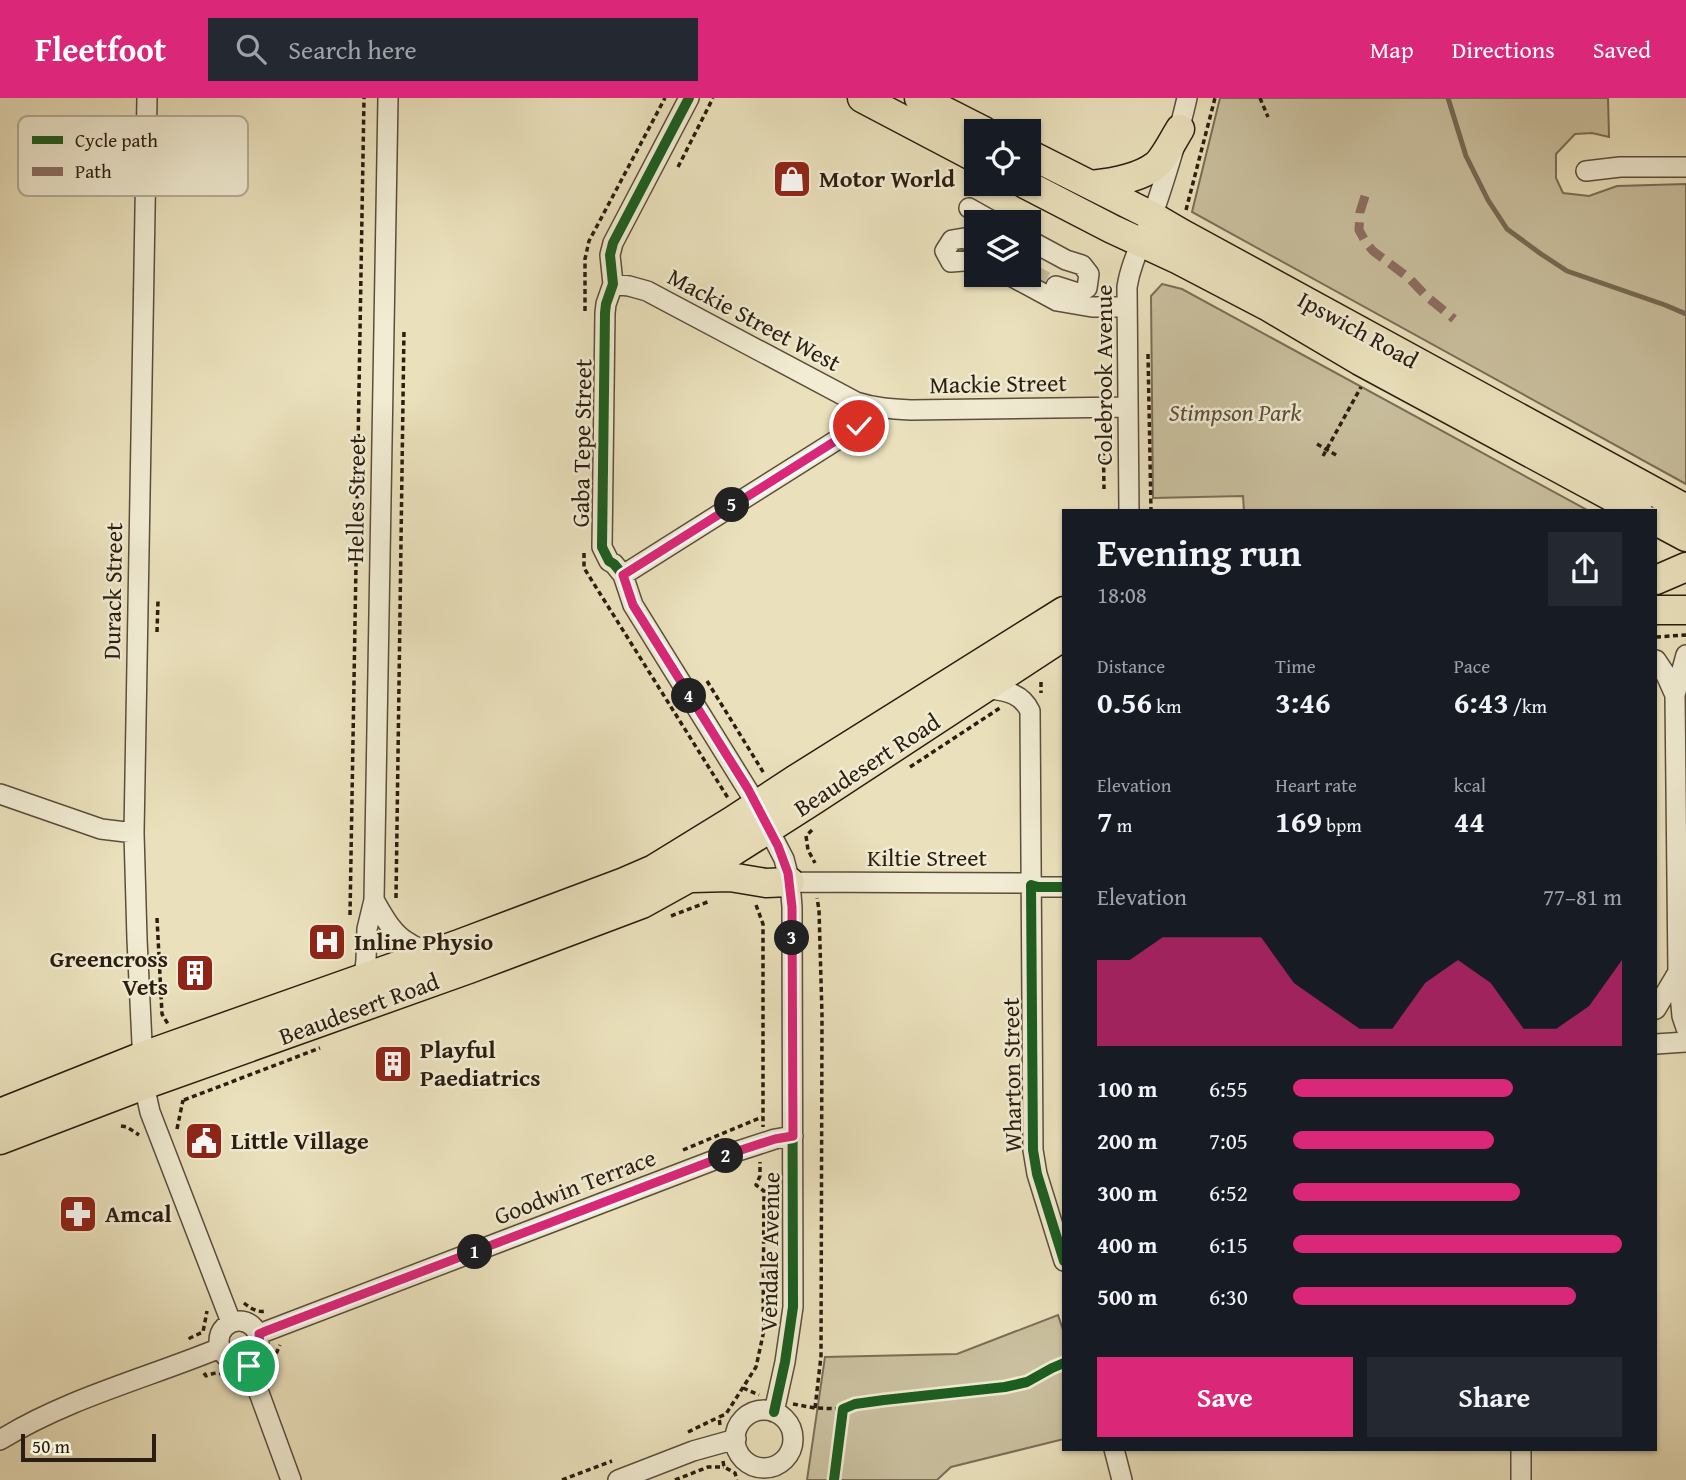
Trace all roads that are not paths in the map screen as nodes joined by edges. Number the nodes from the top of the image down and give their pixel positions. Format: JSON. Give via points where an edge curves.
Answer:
{"nodes":[{"id":1,"x":147,"y":98,"type":"edge"},
{"id":2,"x":388,"y":98,"type":"edge"},
{"id":3,"x":688,"y":98,"type":"edge"},
{"id":4,"x":862,"y":98,"type":"edge"},
{"id":5,"x":919,"y":98,"type":"edge"},
{"id":6,"x":1187,"y":98,"type":"edge"},
{"id":7,"x":147,"y":116,"type":"edge"},
{"id":8,"x":964,"y":121,"type":"edge"},
{"id":9,"x":1180,"y":130,"type":"junction"},
{"id":10,"x":964,"y":152,"type":"edge"},
{"id":11,"x":1041,"y":160,"type":"edge"},
{"id":12,"x":1686,"y":167,"type":"edge"},
{"id":13,"x":1586,"y":171,"type":"dead end"},
{"id":14,"x":1091,"y":185,"type":"junction"},
{"id":15,"x":1041,"y":192,"type":"edge"},
{"id":16,"x":145,"y":196,"type":"edge"},
{"id":17,"x":969,"y":208,"type":"dead end"},
{"id":18,"x":973,"y":210,"type":"edge"},
{"id":19,"x":1152,"y":216,"type":"junction"},
{"id":20,"x":964,"y":238,"type":"edge"},
{"id":21,"x":1142,"y":242,"type":"junction"},
{"id":22,"x":1041,"y":246,"type":"edge"},
{"id":23,"x":964,"y":261,"type":"edge"},
{"id":24,"x":613,"y":284,"type":"junction"},
{"id":25,"x":1053,"y":285,"type":"tunnel mouth"},
{"id":26,"x":1031,"y":287,"type":"tunnel mouth"},
{"id":27,"x":1127,"y":307,"type":"junction"},
{"id":28,"x":869,"y":406,"type":"junction"},
{"id":29,"x":1128,"y":407,"type":"junction"},
{"id":30,"x":1129,"y":509,"type":"edge"},
{"id":31,"x":1634,"y":509,"type":"edge"},
{"id":32,"x":1686,"y":509,"type":"edge"},
{"id":33,"x":1657,"y":522,"type":"edge"},
{"id":34,"x":1686,"y":537,"type":"edge"},
{"id":35,"x":1686,"y":567,"type":"edge"},
{"id":36,"x":623,"y":575,"type":"junction"},
{"id":37,"x":1657,"y":580,"type":"edge"},
{"id":38,"x":1657,"y":610,"type":"edge"},
{"id":39,"x":1686,"y":610,"type":"edge"},
{"id":40,"x":1062,"y":612,"type":"edge"},
{"id":41,"x":1062,"y":638,"type":"edge"},
{"id":42,"x":1686,"y":655,"type":"edge"},
{"id":43,"x":1657,"y":661,"type":"edge"},
{"id":44,"x":1675,"y":695,"type":"junction"},
{"id":45,"x":994,"y":697,"type":"junction"},
{"id":46,"x":0,"y":794,"type":"edge"},
{"id":47,"x":762,"y":817,"type":"junction"},
{"id":48,"x":134,"y":833,"type":"junction"},
{"id":49,"x":688,"y":878,"type":"junction"},
{"id":50,"x":790,"y":882,"type":"junction"},
{"id":51,"x":1031,"y":885,"type":"junction"},
{"id":52,"x":1062,"y":887,"type":"edge"},
{"id":53,"x":374,"y":900,"type":"junction"},
{"id":54,"x":435,"y":953,"type":"junction"},
{"id":55,"x":1678,"y":972,"type":"junction"},
{"id":56,"x":364,"y":978,"type":"junction"},
{"id":57,"x":1657,"y":1007,"type":"edge"},
{"id":58,"x":1686,"y":1028,"type":"edge"},
{"id":59,"x":1686,"y":1042,"type":"edge"},
{"id":60,"x":1657,"y":1044,"type":"edge"},
{"id":61,"x":144,"y":1056,"type":"junction"},
{"id":62,"x":144,"y":1085,"type":"junction"},
{"id":63,"x":0,"y":1113,"type":"edge"},
{"id":64,"x":793,"y":1136,"type":"junction"},
{"id":65,"x":0,"y":1140,"type":"edge"},
{"id":66,"x":1062,"y":1255,"type":"edge"},
{"id":67,"x":231,"y":1322,"type":"junction"},
{"id":68,"x":259,"y":1334,"type":"junction"},
{"id":69,"x":220,"y":1348,"type":"junction"},
{"id":70,"x":255,"y":1365,"type":"junction"},
{"id":71,"x":774,"y":1412,"type":"junction"},
{"id":72,"x":736,"y":1439,"type":"junction"},
{"id":73,"x":0,"y":1440,"type":"edge"},
{"id":74,"x":1115,"y":1451,"type":"edge"},
{"id":75,"x":1521,"y":1451,"type":"edge"},
{"id":76,"x":764,"y":1474,"type":"edge"},
{"id":77,"x":292,"y":1480,"type":"edge"},
{"id":78,"x":618,"y":1480,"type":"edge"},
{"id":79,"x":1122,"y":1480,"type":"edge"},
{"id":80,"x":1521,"y":1480,"type":"edge"}],
"edges":[{"from":1,"to":7,"type":"street","name":"Durack Street"},
{"from":2,"to":53,"type":"street","name":"Helles Street"},
{"from":3,"to":24,"type":"street","name":"Gaba Tepe Street","via":[[611,247]]},
{"from":4,"to":10,"type":"highway"},
{"from":5,"to":8,"type":"highway"},
{"from":6,"to":9,"type":"street","name":"Colebrook Avenue"},
{"from":9,"to":14,"type":"highway","via":[[1156,165],[1111,183]]},
{"from":9,"to":19,"type":"street","name":"Colebrook Avenue"},
{"from":11,"to":14,"type":"highway","name":"Ipswich Road"},
{"from":12,"to":13,"type":"street"},
{"from":14,"to":19,"type":"highway","name":"Ipswich Road"},
{"from":15,"to":21,"type":"highway","name":"Ipswich Road"},
{"from":16,"to":48,"type":"street","name":"Durack Street"},
{"from":17,"to":18,"type":"street"},
{"from":19,"to":21,"type":"street","name":"Colebrook Avenue"},
{"from":19,"to":32,"type":"highway","name":"Ipswich Road"},
{"from":20,"to":23,"type":"street","via":[[953,240],[945,251],[951,262]]},
{"from":21,"to":27,"type":"street","name":"Colebrook Avenue","via":[[1129,273]]},
{"from":21,"to":31,"type":"highway","name":"Ipswich Road"},
{"from":22,"to":25,"type":"street","via":[[1082,265],[1089,274],[1087,288],[1078,293]]},
{"from":24,"to":28,"type":"street","name":"Mackie Street West","via":[[647,291]]},
{"from":24,"to":36,"type":"street","name":"Gaba Tepe Street","via":[[605,313],[601,531],[605,556]]},
{"from":26,"to":27,"type":"street","via":[[1057,301]]},
{"from":27,"to":29,"type":"street","name":"Colebrook Avenue"},
{"from":28,"to":29,"type":"street","name":"Mackie Street","via":[[911,410]]},
{"from":28,"to":36,"type":"street","via":[[859,426]]},
{"from":29,"to":30,"type":"street","name":"Colebrook Avenue"},
{"from":33,"to":34,"type":"highway"},
{"from":35,"to":37,"type":"highway"},
{"from":36,"to":47,"type":"street","name":"Gaba Tepe Street","via":[[641,620]]},
{"from":38,"to":39,"type":"highway"},
{"from":40,"to":47,"type":"highway","name":"Beaudesert Road","via":[[796,779]]},
{"from":41,"to":45,"type":"highway","name":"Beaudesert Road"},
{"from":42,"to":44,"type":"street"},
{"from":43,"to":44,"type":"street"},
{"from":44,"to":55,"type":"street"},
{"from":45,"to":47,"type":"highway","name":"Beaudesert Road","via":[[814,800]]},
{"from":45,"to":51,"type":"street","name":"Wharton Street","via":[[1019,696],[1030,711]]},
{"from":46,"to":48,"type":"street","via":[[100,829]]},
{"from":47,"to":49,"type":"highway","name":"Beaudesert Road"},
{"from":47,"to":50,"type":"street","name":"Vendale Avenue","via":[[784,859]]},
{"from":47,"to":54,"type":"highway","name":"Beaudesert Road","via":[[624,882]]},
{"from":48,"to":61,"type":"street","name":"Durack Street"},
{"from":49,"to":50,"type":"highway"},
{"from":49,"to":62,"type":"highway","name":"Beaudesert Road","via":[[617,914]]},
{"from":50,"to":51,"type":"street","name":"Kiltie Street"},
{"from":50,"to":64,"type":"street","name":"Vendale Avenue"},
{"from":51,"to":52,"type":"street","name":"Kiltie Street"},
{"from":51,"to":66,"type":"street","name":"Wharton Street","via":[[1033,1150]]},
{"from":53,"to":54,"type":"street","via":[[399,936]]},
{"from":53,"to":56,"type":"street","name":"Helles Street"},
{"from":54,"to":56,"type":"highway","name":"Beaudesert Road"},
{"from":55,"to":57,"type":"street"},
{"from":55,"to":58,"type":"street"},
{"from":56,"to":61,"type":"highway","name":"Beaudesert Road"},
{"from":59,"to":60,"type":"street"},
{"from":61,"to":62,"type":"street","name":"Durack Street"},
{"from":61,"to":63,"type":"highway","name":"Beaudesert Road"},
{"from":62,"to":65,"type":"highway","name":"Beaudesert Road"},
{"from":62,"to":67,"type":"street","name":"Durack Street","via":[[150,1112]]},
{"from":64,"to":68,"type":"street","name":"Goodwin Terrace","via":[[738,1151]]},
{"from":64,"to":71,"type":"street","name":"Vendale Avenue","via":[[793,1307]]},
{"from":67,"to":68,"type":"street","via":[[251,1324]]},
{"from":67,"to":69,"type":"street","via":[[222,1330]]},
{"from":68,"to":70,"type":"street"},
{"from":69,"to":70,"type":"street","via":[[228,1358]]},
{"from":69,"to":73,"type":"street","via":[[54,1411]]},
{"from":70,"to":77,"type":"street"},
{"from":71,"to":72,"type":"street","via":[[748,1416]]},
{"from":71,"to":76,"type":"street","via":[[792,1431],[792,1449]]},
{"from":72,"to":76,"type":"street","via":[[741,1456]]},
{"from":72,"to":78,"type":"street"},
{"from":74,"to":79,"type":"street"},
{"from":75,"to":80,"type":"street"}]}
